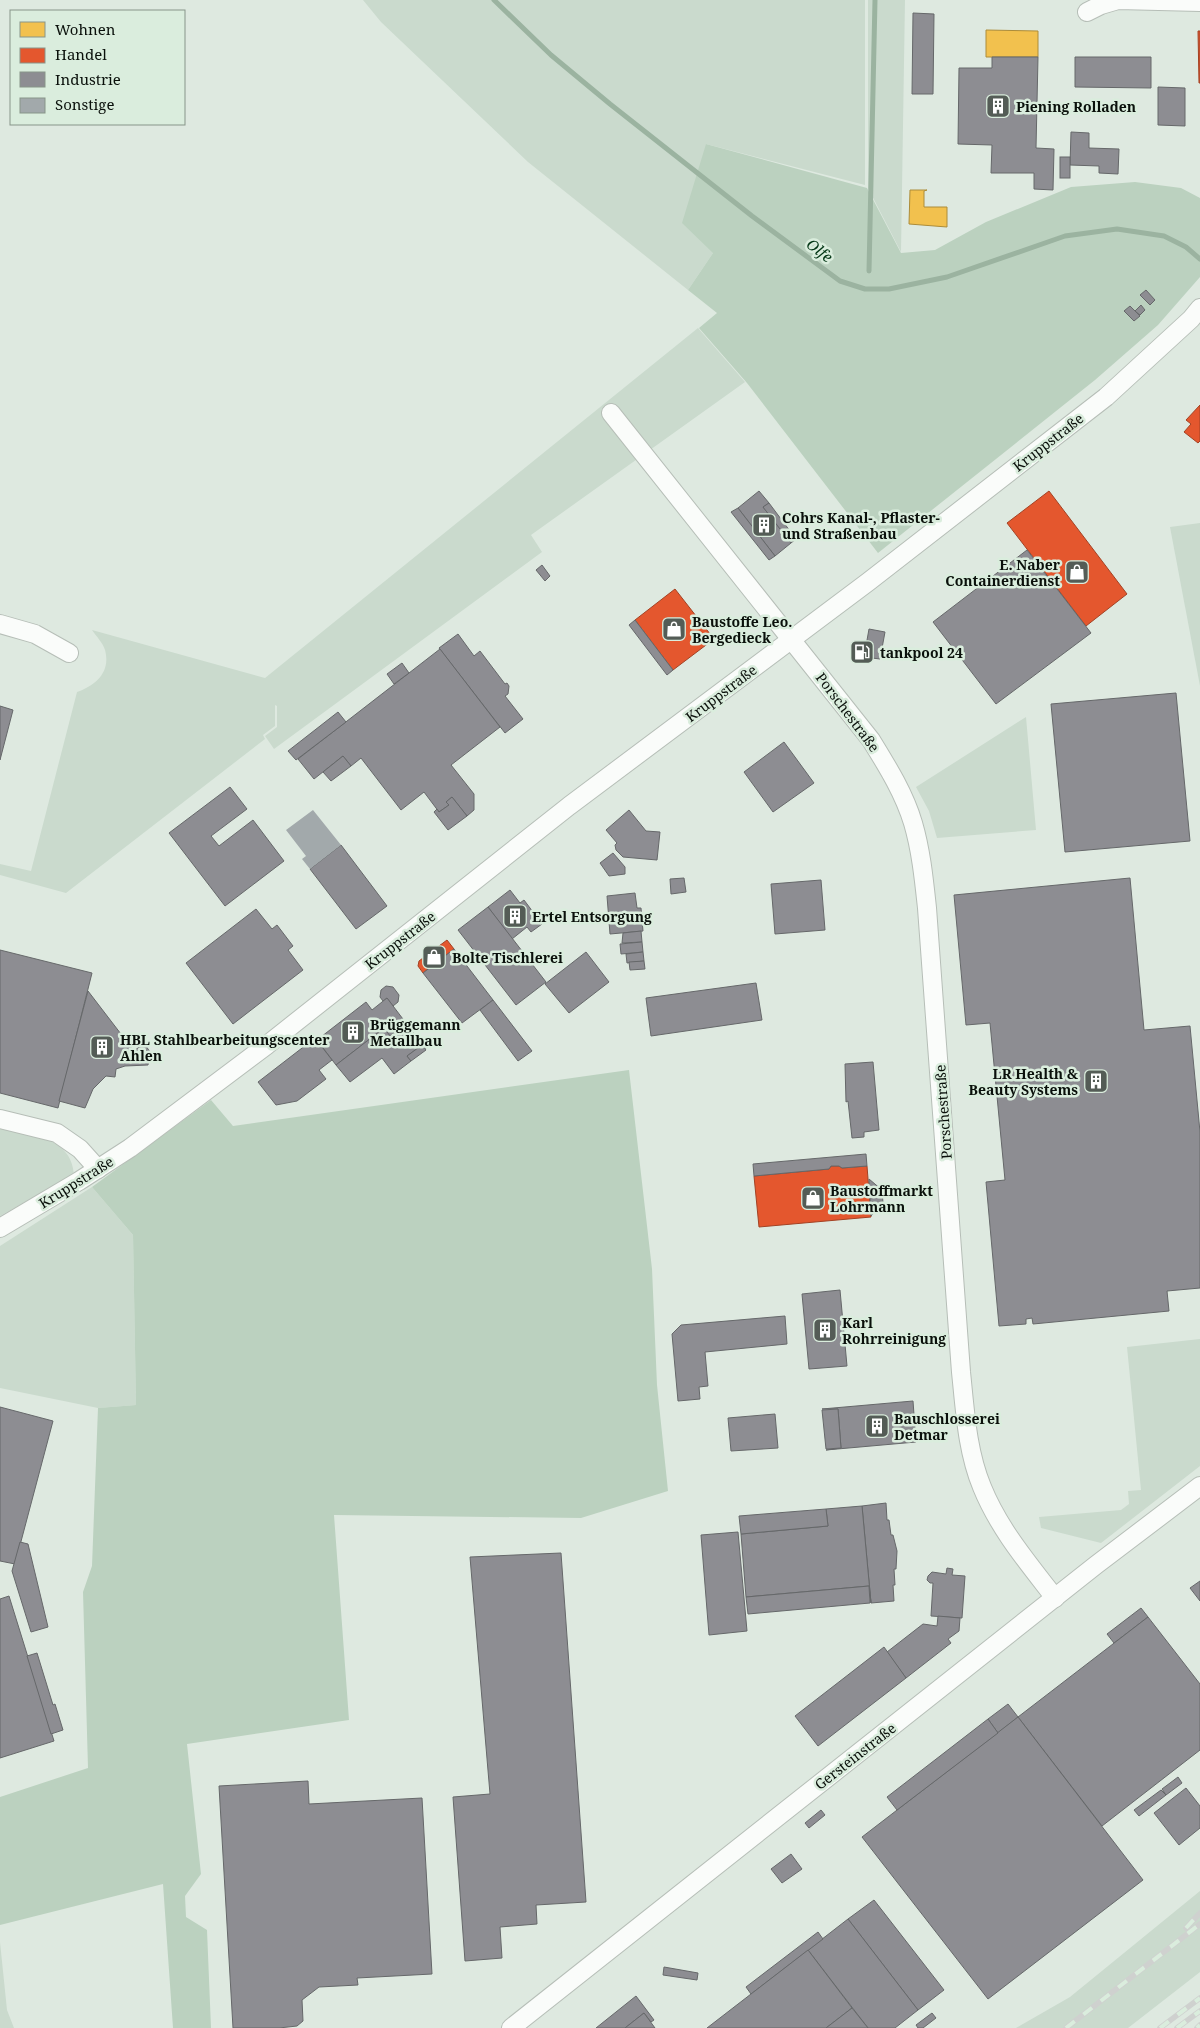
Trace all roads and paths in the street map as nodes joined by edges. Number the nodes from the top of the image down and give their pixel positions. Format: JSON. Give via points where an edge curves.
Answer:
{"nodes":[{"id":1,"x":1200,"y":2,"type":"edge"},
{"id":2,"x":1087,"y":12,"type":"dead end"},
{"id":3,"x":1200,"y":308,"type":"edge"},
{"id":4,"x":611,"y":413,"type":"dead end"},
{"id":5,"x":0,"y":624,"type":"edge"},
{"id":6,"x":792,"y":639,"type":"junction"},
{"id":7,"x":69,"y":653,"type":"dead end"},
{"id":8,"x":0,"y":1119,"type":"edge"},
{"id":9,"x":98,"y":1169,"type":"junction"},
{"id":10,"x":0,"y":1228,"type":"edge"},
{"id":11,"x":1200,"y":1486,"type":"edge"},
{"id":12,"x":1055,"y":1598,"type":"junction"},
{"id":13,"x":511,"y":2028,"type":"edge"}],
"edges":[{"from":1,"to":2,"type":"street","via":[[1118,0]]},
{"from":3,"to":6,"type":"street","name":"Kruppstraße","via":[[1106,397]]},
{"from":4,"to":6,"type":"street"},
{"from":5,"to":7,"type":"street","via":[[35,634]]},
{"from":6,"to":9,"type":"street","name":"Kruppstraße","via":[[569,806],[267,1045]]},
{"from":6,"to":12,"type":"street","name":"Porschestraße","via":[[871,740],[893,775],[913,823],[927,908],[968,1439],[982,1488],[1012,1544]]},
{"from":8,"to":9,"type":"street","via":[[57,1134],[80,1149]]},
{"from":9,"to":10,"type":"street","name":"Kruppstraße"},
{"from":11,"to":12,"type":"street","name":"Gersteinstraße"},
{"from":12,"to":13,"type":"street","name":"Gersteinstraße"}]}
